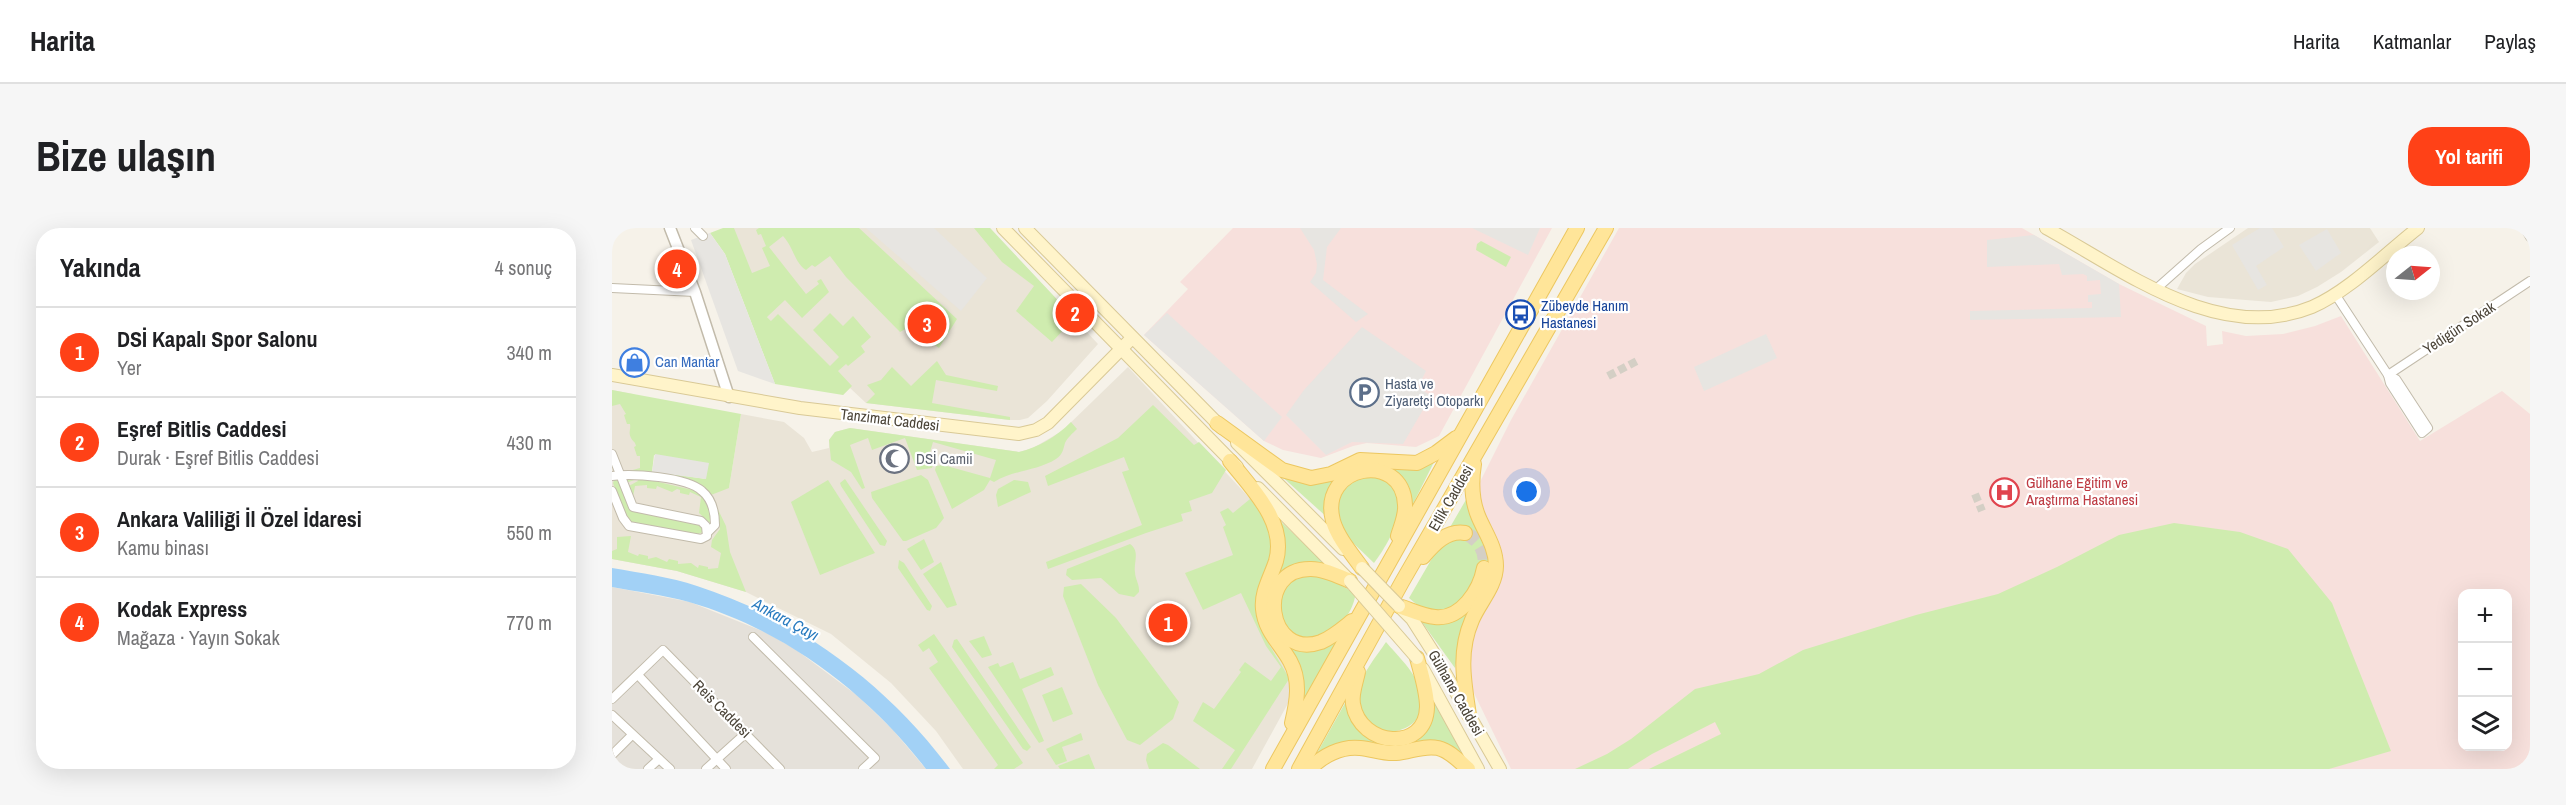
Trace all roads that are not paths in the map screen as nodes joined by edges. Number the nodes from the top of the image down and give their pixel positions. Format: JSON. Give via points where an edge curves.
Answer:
{"nodes":[{"id":1,"x":671,"y":228,"type":"edge"},
{"id":2,"x":695,"y":228,"type":"edge"},
{"id":3,"x":1003,"y":228,"type":"edge"},
{"id":4,"x":1025,"y":228,"type":"edge"},
{"id":5,"x":1577,"y":228,"type":"edge"},
{"id":6,"x":1606,"y":228,"type":"edge"},
{"id":7,"x":2046,"y":228,"type":"edge"},
{"id":8,"x":2230,"y":228,"type":"edge"},
{"id":9,"x":2418,"y":228,"type":"edge"},
{"id":10,"x":2525,"y":228,"type":"edge"},
{"id":11,"x":2063,"y":233,"type":"edge"},
{"id":12,"x":703,"y":236,"type":"dead end"},
{"id":13,"x":2530,"y":237,"type":"edge"},
{"id":14,"x":2530,"y":281,"type":"edge"},
{"id":15,"x":612,"y":288,"type":"edge"},
{"id":16,"x":2156,"y":289,"type":"junction"},
{"id":17,"x":695,"y":292,"type":"junction"},
{"id":18,"x":2335,"y":294,"type":"junction"},
{"id":19,"x":1132,"y":338,"type":"junction"},
{"id":20,"x":1120,"y":349,"type":"junction"},
{"id":21,"x":612,"y":375,"type":"edge"},
{"id":22,"x":2388,"y":375,"type":"junction"},
{"id":23,"x":729,"y":397,"type":"junction"},
{"id":24,"x":1216,"y":423,"type":"junction"},
{"id":25,"x":1462,"y":433,"type":"junction"},
{"id":26,"x":612,"y":454,"type":"edge"},
{"id":27,"x":1475,"y":456,"type":"junction"},
{"id":28,"x":1230,"y":460,"type":"junction"},
{"id":29,"x":615,"y":476,"type":"edge"},
{"id":30,"x":612,"y":490,"type":"edge"},
{"id":31,"x":708,"y":532,"type":"junction"},
{"id":32,"x":1465,"y":533,"type":"dead end"},
{"id":33,"x":1389,"y":561,"type":"junction"},
{"id":34,"x":1362,"y":568,"type":"junction"},
{"id":35,"x":1484,"y":568,"type":"tunnel mouth"},
{"id":36,"x":1350,"y":581,"type":"junction"},
{"id":37,"x":1402,"y":582,"type":"junction"},
{"id":38,"x":1399,"y":606,"type":"joint"},
{"id":39,"x":1358,"y":616,"type":"junction"},
{"id":40,"x":1416,"y":616,"type":"junction"},
{"id":41,"x":753,"y":637,"type":"dead end"},
{"id":42,"x":1364,"y":650,"type":"junction"},
{"id":43,"x":1417,"y":658,"type":"junction"},
{"id":44,"x":638,"y":675,"type":"junction"},
{"id":45,"x":612,"y":699,"type":"edge"},
{"id":46,"x":612,"y":715,"type":"edge"},
{"id":47,"x":1469,"y":715,"type":"junction"},
{"id":48,"x":746,"y":733,"type":"junction"},
{"id":49,"x":632,"y":735,"type":"junction"},
{"id":50,"x":1288,"y":741,"type":"junction"},
{"id":51,"x":612,"y":754,"type":"edge"},
{"id":52,"x":659,"y":759,"type":"junction"},
{"id":53,"x":717,"y":760,"type":"junction"},
{"id":54,"x":648,"y":769,"type":"edge"},
{"id":55,"x":670,"y":769,"type":"edge"},
{"id":56,"x":706,"y":769,"type":"edge"},
{"id":57,"x":726,"y":769,"type":"edge"},
{"id":58,"x":780,"y":769,"type":"edge"},
{"id":59,"x":863,"y":769,"type":"edge"},
{"id":60,"x":1273,"y":769,"type":"edge"},
{"id":61,"x":1299,"y":769,"type":"edge"},
{"id":62,"x":1310,"y":769,"type":"edge"},
{"id":63,"x":1468,"y":769,"type":"edge"},
{"id":64,"x":1478,"y":769,"type":"edge"},
{"id":65,"x":1500,"y":769,"type":"edge"}],
"edges":[{"from":1,"to":17,"type":"street"},
{"from":2,"to":12,"type":"street"},
{"from":3,"to":20,"type":"main road","name":"Gülhane Caddesi"},
{"from":4,"to":19,"type":"main road"},
{"from":5,"to":25,"type":"main road","name":"Etlik Caddesi"},
{"from":6,"to":27,"type":"main road","name":"Etlik Caddesi"},
{"from":7,"to":11,"type":"main road"},
{"from":8,"to":16,"type":"street"},
{"from":9,"to":18,"type":"main road"},
{"from":10,"to":13,"type":"street"},
{"from":11,"to":16,"type":"main road"},
{"from":14,"to":22,"type":"street","name":"Yedigün Sokak"},
{"from":15,"to":17,"type":"street"},
{"from":16,"to":18,"type":"main road","via":[[2196,308],[2251,317],[2295,312]]},
{"from":17,"to":23,"type":"street"},
{"from":18,"to":22,"type":"street"},
{"from":19,"to":20,"type":"main road","name":"Tanzimat Caddesi"},
{"from":19,"to":24,"type":"main road"},
{"from":20,"to":23,"type":"main road","name":"Tanzimat Caddesi","via":[[1049,422],[1020,434]]},
{"from":20,"to":28,"type":"main road","name":"Gülhane Caddesi"},
{"from":21,"to":23,"type":"main road","name":"Tanzimat Caddesi"},
{"from":22,"to":22,"type":"street","via":[[2390,383],[2422,433],[2428,428],[2396,379]]},
{"from":24,"to":25,"type":"main road","via":[[1282,470],[1311,478],[1326,476],[1360,460],[1417,463]]},
{"from":24,"to":34,"type":"main road"},
{"from":25,"to":33,"type":"main road","name":"Etlik Caddesi"},
{"from":26,"to":29,"type":"street"},
{"from":27,"to":37,"type":"main road","name":"Etlik Caddesi"},
{"from":27,"to":47,"type":"main road","via":[[1473,497],[1496,567],[1463,645]]},
{"from":28,"to":36,"type":"main road","name":"Gülhane Caddesi"},
{"from":28,"to":50,"type":"main road","via":[[1265,507],[1275,529],[1278,545],[1263,608],[1272,636],[1290,660],[1297,682]]},
{"from":29,"to":31,"type":"street","via":[[633,507],[698,520]]},
{"from":29,"to":31,"type":"street","via":[[648,475],[700,489],[715,517],[716,525]]},
{"from":30,"to":31,"type":"street","via":[[629,526],[701,539]]},
{"from":32,"to":37,"type":"main road","via":[[1449,534],[1437,542]]},
{"from":33,"to":34,"type":"main road","via":[[1404,513],[1402,490],[1382,472],[1358,472],[1338,486],[1332,513],[1335,528]]},
{"from":33,"to":39,"type":"main road","name":"Etlik Caddesi"},
{"from":34,"to":38,"type":"main road","bridge":true},
{"from":35,"to":40,"type":"main road","via":[[1474,593],[1458,611],[1440,617]]},
{"from":36,"to":39,"type":"main road","via":[[1305,569],[1292,573],[1282,581],[1273,606],[1281,631],[1293,641],[1305,644],[1333,636]]},
{"from":36,"to":43,"type":"main road","name":"Gülhane Caddesi","bridge":true},
{"from":37,"to":42,"type":"main road","name":"Etlik Caddesi"},
{"from":38,"to":40,"type":"main road"},
{"from":39,"to":50,"type":"main road","name":"Etlik Caddesi"},
{"from":40,"to":47,"type":"main road","name":"Gülhane Caddesi"},
{"from":41,"to":59,"type":"street","via":[[875,758]]},
{"from":42,"to":43,"type":"main road","via":[[1353,702],[1364,728],[1382,738],[1399,739],[1417,731],[1424,722],[1427,709]]},
{"from":42,"to":61,"type":"main road","name":"Etlik Caddesi"},
{"from":43,"to":64,"type":"main road","name":"Gülhane Caddesi"},
{"from":44,"to":45,"type":"street"},
{"from":44,"to":48,"type":"street","name":"Reis Caddesi","via":[[663,650]]},
{"from":44,"to":53,"type":"street"},
{"from":46,"to":49,"type":"street"},
{"from":47,"to":65,"type":"main road","name":"Gülhane Caddesi"},
{"from":48,"to":53,"type":"street"},
{"from":48,"to":58,"type":"street","name":"Reis Caddesi"},
{"from":49,"to":51,"type":"street"},
{"from":49,"to":52,"type":"street"},
{"from":50,"to":60,"type":"main road","name":"Etlik Caddesi"},
{"from":52,"to":54,"type":"street"},
{"from":52,"to":55,"type":"street"},
{"from":53,"to":56,"type":"street"},
{"from":53,"to":57,"type":"street"},
{"from":62,"to":63,"type":"main road","via":[[1328,754],[1359,747],[1383,753],[1438,748]]}]}
